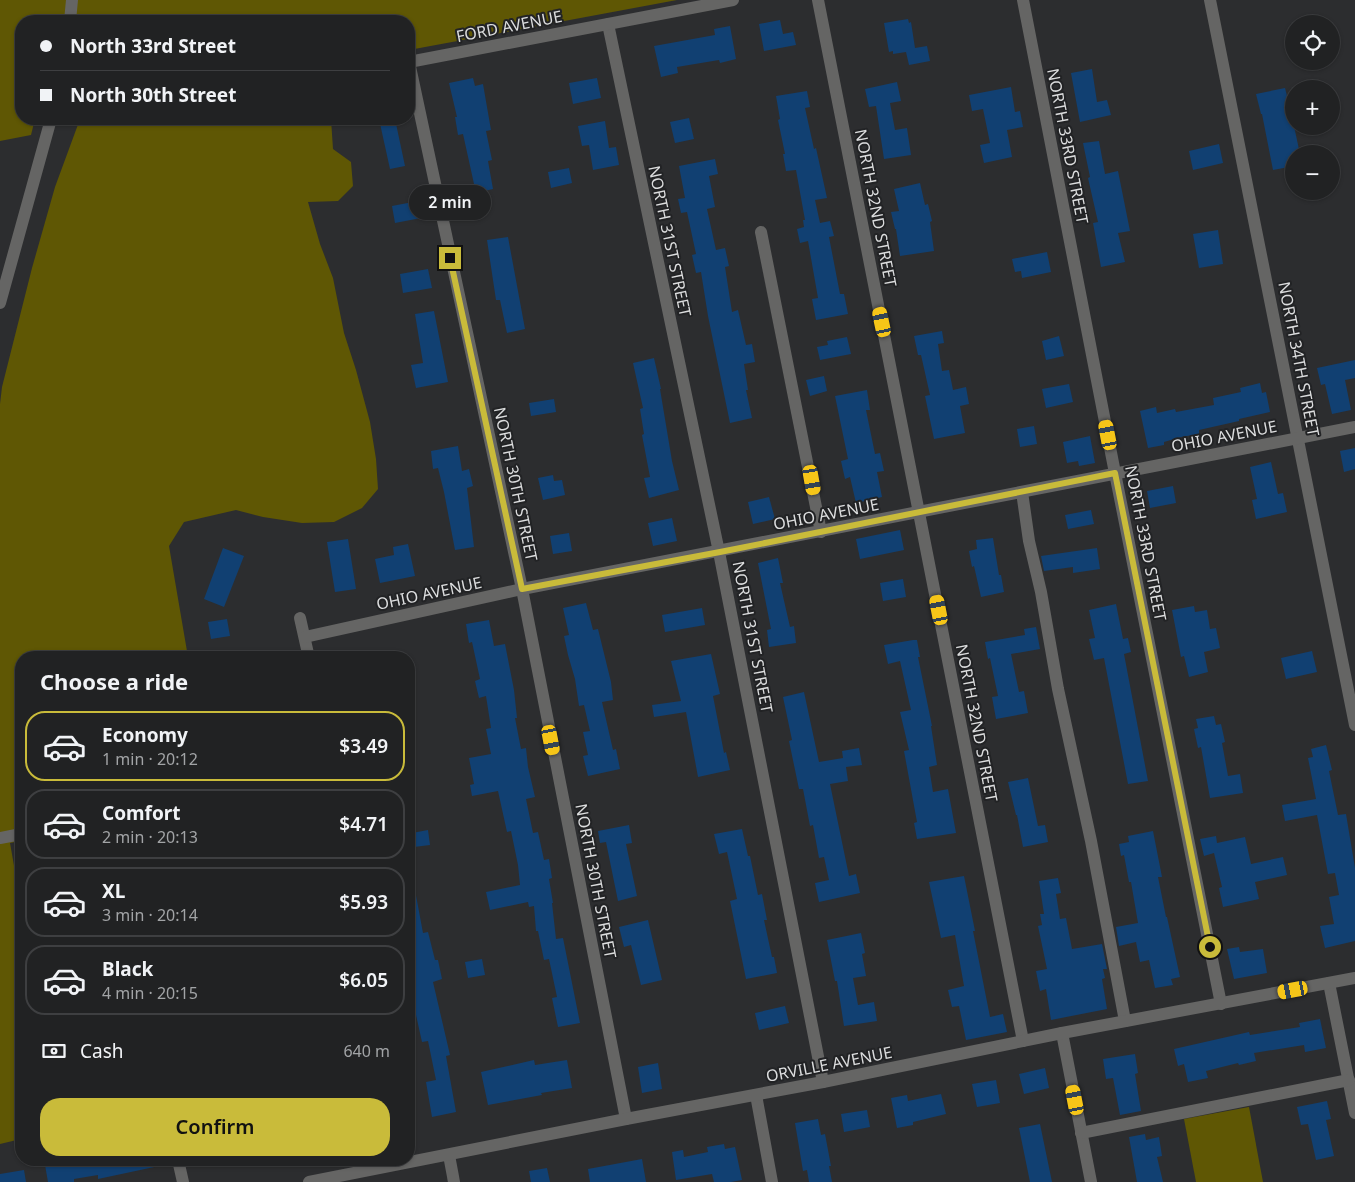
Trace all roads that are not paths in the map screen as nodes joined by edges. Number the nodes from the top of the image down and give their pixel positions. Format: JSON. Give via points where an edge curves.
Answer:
{"nodes":[{"id":1,"x":72,"y":0,"type":"edge"},
{"id":2,"x":733,"y":0,"type":"edge"},
{"id":3,"x":818,"y":0,"type":"edge"},
{"id":4,"x":1023,"y":0,"type":"edge"},
{"id":5,"x":1210,"y":0,"type":"edge"},
{"id":6,"x":71,"y":15,"type":"edge"},
{"id":7,"x":608,"y":24,"type":"junction"},
{"id":8,"x":415,"y":61,"type":"edge"},
{"id":9,"x":415,"y":90,"type":"edge"},
{"id":10,"x":49,"y":125,"type":"edge"},
{"id":11,"x":761,"y":232,"type":"dead end"},
{"id":12,"x":0,"y":303,"type":"edge"},
{"id":13,"x":1355,"y":427,"type":"edge"},
{"id":14,"x":1298,"y":438,"type":"junction"},
{"id":15,"x":1115,"y":473,"type":"junction"},
{"id":16,"x":1022,"y":492,"type":"junction"},
{"id":17,"x":920,"y":512,"type":"junction"},
{"id":18,"x":821,"y":532,"type":"junction"},
{"id":19,"x":720,"y":552,"type":"junction"},
{"id":20,"x":522,"y":589,"type":"junction"},
{"id":21,"x":300,"y":618,"type":"dead end"},
{"id":22,"x":304,"y":637,"type":"junction"},
{"id":23,"x":307,"y":651,"type":"edge"},
{"id":24,"x":1355,"y":725,"type":"edge"},
{"id":25,"x":15,"y":835,"type":"edge"},
{"id":26,"x":0,"y":838,"type":"edge"},
{"id":27,"x":1355,"y":978,"type":"edge"},
{"id":28,"x":1330,"y":983,"type":"junction"},
{"id":29,"x":1221,"y":1004,"type":"junction"},
{"id":30,"x":1125,"y":1021,"type":"junction"},
{"id":31,"x":1062,"y":1033,"type":"junction"},
{"id":32,"x":1023,"y":1041,"type":"junction"},
{"id":33,"x":1348,"y":1080,"type":"junction"},
{"id":34,"x":823,"y":1082,"type":"junction"},
{"id":35,"x":756,"y":1095,"type":"junction"},
{"id":36,"x":1355,"y":1113,"type":"edge"},
{"id":37,"x":626,"y":1119,"type":"junction"},
{"id":38,"x":1081,"y":1133,"type":"junction"},
{"id":39,"x":449,"y":1155,"type":"junction"},
{"id":40,"x":415,"y":1160,"type":"edge"},
{"id":41,"x":179,"y":1166,"type":"edge"},
{"id":42,"x":383,"y":1166,"type":"edge"},
{"id":43,"x":183,"y":1182,"type":"edge"},
{"id":44,"x":308,"y":1182,"type":"edge"},
{"id":45,"x":454,"y":1182,"type":"edge"},
{"id":46,"x":772,"y":1182,"type":"edge"},
{"id":47,"x":1091,"y":1182,"type":"edge"}],
"edges":[{"from":1,"to":6,"type":"street"},
{"from":2,"to":7,"type":"street","name":"FORD AVENUE"},
{"from":3,"to":17,"type":"street","name":"NORTH 32ND STREET"},
{"from":4,"to":15,"type":"street","name":"NORTH 33RD STREET"},
{"from":5,"to":14,"type":"street","name":"NORTH 34TH STREET"},
{"from":7,"to":8,"type":"street","name":"FORD AVENUE"},
{"from":7,"to":19,"type":"street","name":"NORTH 31ST STREET"},
{"from":9,"to":20,"type":"street","name":"NORTH 30TH STREET"},
{"from":10,"to":12,"type":"street"},
{"from":11,"to":18,"type":"street"},
{"from":13,"to":14,"type":"street","name":"OHIO AVENUE"},
{"from":14,"to":15,"type":"street","name":"OHIO AVENUE"},
{"from":14,"to":24,"type":"street","name":"NORTH 34TH STREET"},
{"from":15,"to":16,"type":"street","name":"OHIO AVENUE"},
{"from":15,"to":29,"type":"street","name":"NORTH 33RD STREET"},
{"from":16,"to":17,"type":"street","name":"OHIO AVENUE"},
{"from":16,"to":30,"type":"street"},
{"from":17,"to":18,"type":"street","name":"OHIO AVENUE"},
{"from":17,"to":32,"type":"street","name":"NORTH 32ND STREET"},
{"from":18,"to":19,"type":"street","name":"OHIO AVENUE"},
{"from":19,"to":20,"type":"street","name":"OHIO AVENUE"},
{"from":19,"to":34,"type":"street","name":"NORTH 31ST STREET"},
{"from":20,"to":22,"type":"street","name":"OHIO AVENUE"},
{"from":20,"to":37,"type":"street","name":"NORTH 30TH STREET"},
{"from":21,"to":22,"type":"street"},
{"from":22,"to":23,"type":"street"},
{"from":25,"to":26,"type":"street"},
{"from":27,"to":28,"type":"street","name":"ORVILLE AVENUE"},
{"from":28,"to":29,"type":"street","name":"ORVILLE AVENUE"},
{"from":28,"to":33,"type":"street"},
{"from":29,"to":30,"type":"street","name":"ORVILLE AVENUE"},
{"from":30,"to":31,"type":"street","name":"ORVILLE AVENUE"},
{"from":31,"to":32,"type":"street","name":"ORVILLE AVENUE"},
{"from":31,"to":38,"type":"street"},
{"from":32,"to":34,"type":"street","name":"ORVILLE AVENUE"},
{"from":33,"to":36,"type":"street"},
{"from":33,"to":38,"type":"street"},
{"from":34,"to":35,"type":"street","name":"ORVILLE AVENUE"},
{"from":35,"to":37,"type":"street","name":"ORVILLE AVENUE"},
{"from":35,"to":46,"type":"street"},
{"from":37,"to":39,"type":"street","name":"ORVILLE AVENUE"},
{"from":38,"to":47,"type":"street"},
{"from":39,"to":40,"type":"street","name":"ORVILLE AVENUE"},
{"from":39,"to":45,"type":"street"},
{"from":41,"to":43,"type":"street"},
{"from":42,"to":44,"type":"street","name":"ORVILLE AVENUE"}]}
